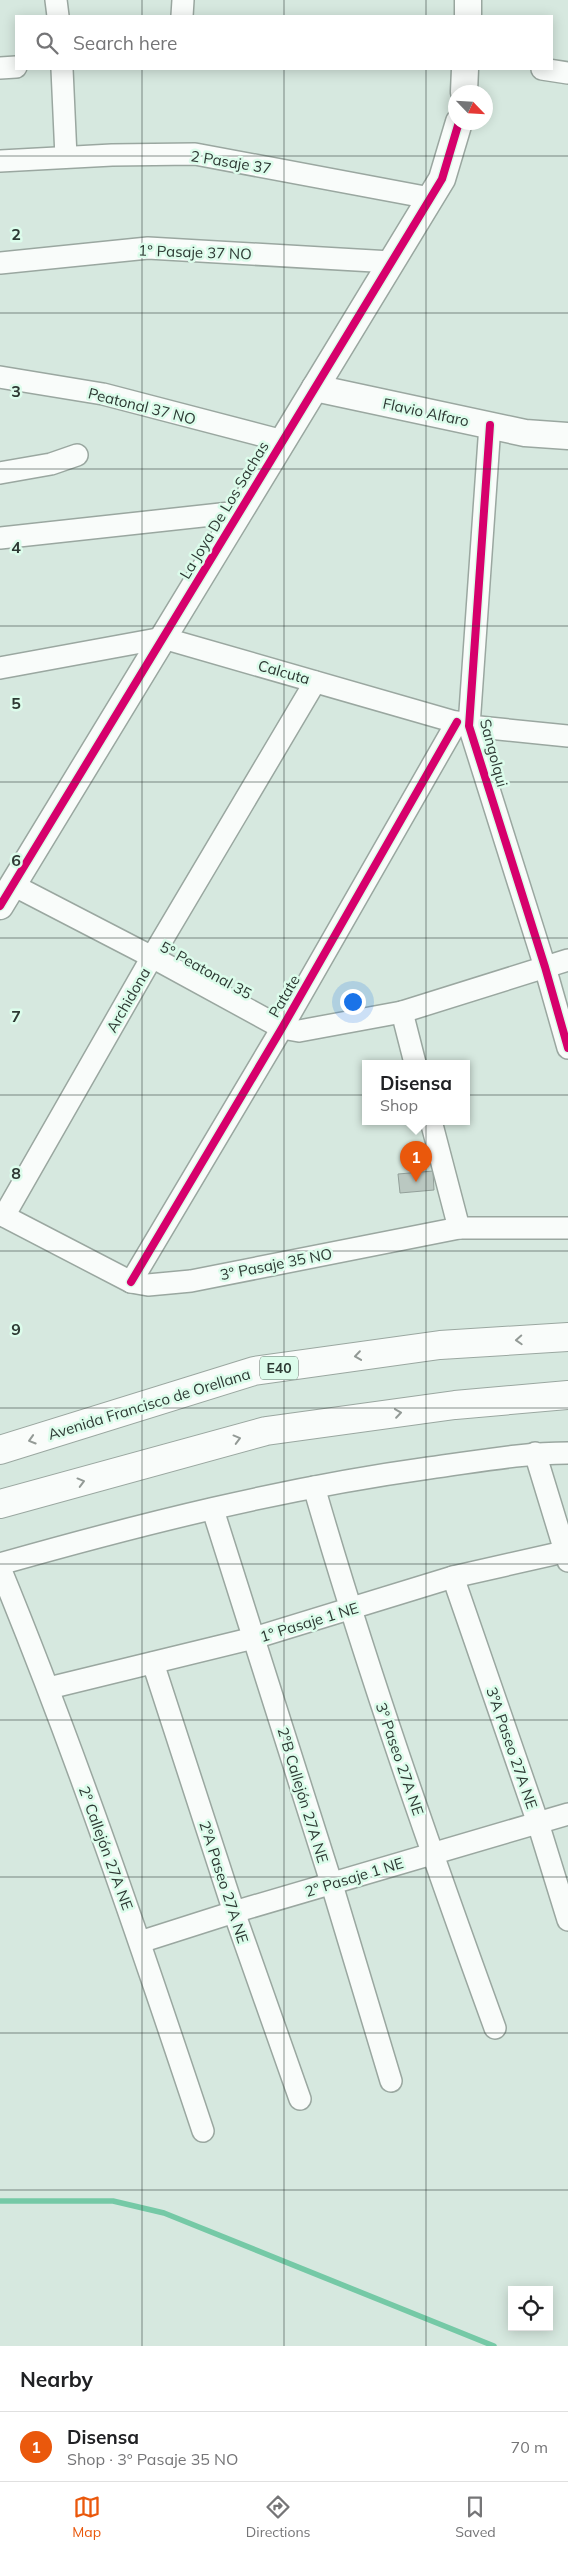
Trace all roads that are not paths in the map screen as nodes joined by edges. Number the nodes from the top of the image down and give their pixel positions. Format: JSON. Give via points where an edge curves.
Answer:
{"nodes":[{"id":1,"x":56,"y":0,"type":"edge"},
{"id":2,"x":183,"y":0,"type":"edge"},
{"id":3,"x":468,"y":0,"type":"edge"},
{"id":4,"x":58,"y":15,"type":"edge"},
{"id":5,"x":182,"y":15,"type":"edge"},
{"id":6,"x":468,"y":15,"type":"edge"},
{"id":7,"x":15,"y":67,"type":"edge"},
{"id":8,"x":0,"y":68,"type":"edge"},
{"id":9,"x":62,"y":70,"type":"edge"},
{"id":10,"x":465,"y":70,"type":"edge"},
{"id":11,"x":548,"y":70,"type":"edge"},
{"id":12,"x":568,"y":73,"type":"edge"},
{"id":13,"x":464,"y":85,"type":"edge"},
{"id":14,"x":457,"y":130,"type":"edge"},
{"id":15,"x":66,"y":157,"type":"junction"},
{"id":16,"x":0,"y":161,"type":"edge"},
{"id":17,"x":430,"y":198,"type":"junction"},
{"id":18,"x":391,"y":262,"type":"junction"},
{"id":19,"x":0,"y":263,"type":"edge"},
{"id":20,"x":0,"y":377,"type":"edge"},
{"id":21,"x":315,"y":388,"type":"junction"},
{"id":22,"x":490,"y":425,"type":"junction"},
{"id":23,"x":568,"y":436,"type":"edge"},
{"id":24,"x":283,"y":441,"type":"junction"},
{"id":25,"x":77,"y":455,"type":"dead end"},
{"id":26,"x":0,"y":473,"type":"edge"},
{"id":27,"x":239,"y":512,"type":"junction"},
{"id":28,"x":0,"y":538,"type":"edge"},
{"id":29,"x":163,"y":638,"type":"junction"},
{"id":30,"x":0,"y":668,"type":"edge"},
{"id":31,"x":316,"y":682,"type":"junction"},
{"id":32,"x":463,"y":724,"type":"junction"},
{"id":33,"x":568,"y":736,"type":"edge"},
{"id":34,"x":6,"y":896,"type":"edge"},
{"id":35,"x":152,"y":957,"type":"junction"},
{"id":36,"x":568,"y":960,"type":"edge"},
{"id":37,"x":545,"y":967,"type":"junction"},
{"id":38,"x":402,"y":1012,"type":"junction"},
{"id":39,"x":282,"y":1028,"type":"junction"},
{"id":40,"x":568,"y":1048,"type":"edge"},
{"id":41,"x":414,"y":1060,"type":"edge"},
{"id":42,"x":432,"y":1125,"type":"edge"},
{"id":43,"x":2,"y":1215,"type":"edge"},
{"id":44,"x":459,"y":1228,"type":"junction"},
{"id":45,"x":568,"y":1228,"type":"edge"},
{"id":46,"x":131,"y":1282,"type":"junction"},
{"id":47,"x":568,"y":1337,"type":"edge"},
{"id":48,"x":568,"y":1394,"type":"edge"},
{"id":49,"x":0,"y":1450,"type":"edge"},
{"id":50,"x":534,"y":1453,"type":"junction"},
{"id":51,"x":568,"y":1453,"type":"edge"},
{"id":52,"x":314,"y":1487,"type":"junction"},
{"id":53,"x":0,"y":1504,"type":"edge"},
{"id":54,"x":213,"y":1510,"type":"junction"},
{"id":55,"x":567,"y":1555,"type":"edge"},
{"id":56,"x":0,"y":1564,"type":"edge"},
{"id":57,"x":0,"y":1568,"type":"edge"},
{"id":58,"x":453,"y":1577,"type":"junction"},
{"id":59,"x":350,"y":1610,"type":"junction"},
{"id":60,"x":254,"y":1638,"type":"junction"},
{"id":61,"x":153,"y":1663,"type":"junction"},
{"id":62,"x":49,"y":1688,"type":"junction"},
{"id":63,"x":568,"y":1814,"type":"edge"},
{"id":64,"x":538,"y":1823,"type":"junction"},
{"id":65,"x":431,"y":1854,"type":"junction"},
{"id":66,"x":332,"y":1885,"type":"junction"},
{"id":67,"x":234,"y":1912,"type":"junction"},
{"id":68,"x":568,"y":1920,"type":"edge"},
{"id":69,"x":140,"y":1942,"type":"junction"},
{"id":70,"x":495,"y":2028,"type":"dead end"},
{"id":71,"x":391,"y":2081,"type":"dead end"},
{"id":72,"x":300,"y":2099,"type":"dead end"},
{"id":73,"x":203,"y":2131,"type":"dead end"}],
"edges":[{"from":1,"to":4,"type":"street"},
{"from":2,"to":5,"type":"street"},
{"from":3,"to":6,"type":"street"},
{"from":7,"to":8,"type":"street"},
{"from":9,"to":15,"type":"street"},
{"from":10,"to":13,"type":"street"},
{"from":11,"to":12,"type":"street"},
{"from":14,"to":17,"type":"street","name":"La Joya De Los Sachas","via":[[442,179]]},
{"from":15,"to":16,"type":"street","name":"2 Pasaje 37"},
{"from":15,"to":17,"type":"street","name":"2 Pasaje 37","via":[[195,154]]},
{"from":17,"to":18,"type":"street","name":"La Joya De Los Sachas"},
{"from":18,"to":19,"type":"street","name":"1° Pasaje 37 NO","via":[[148,248]]},
{"from":18,"to":21,"type":"street","name":"La Joya De Los Sachas"},
{"from":20,"to":24,"type":"street","name":"Peatonal 37 NO","via":[[103,394]]},
{"from":21,"to":22,"type":"street","name":"Flavio Alfaro"},
{"from":21,"to":24,"type":"street","name":"La Joya De Los Sachas"},
{"from":22,"to":23,"type":"street","name":"Flavio Alfaro","via":[[525,433]]},
{"from":22,"to":32,"type":"street","name":"Sangolqui"},
{"from":24,"to":27,"type":"street","name":"La Joya De Los Sachas"},
{"from":25,"to":26,"type":"street","via":[[51,464]]},
{"from":27,"to":28,"type":"street"},
{"from":27,"to":29,"type":"street","name":"La Joya De Los Sachas"},
{"from":29,"to":30,"type":"street","name":"Calcuta"},
{"from":29,"to":31,"type":"street","name":"Calcuta"},
{"from":29,"to":34,"type":"street","name":"La Joya De Los Sachas"},
{"from":31,"to":32,"type":"street","name":"Calcuta"},
{"from":31,"to":35,"type":"street","name":"Archidona"},
{"from":32,"to":33,"type":"street","name":"Calcuta"},
{"from":32,"to":37,"type":"street","name":"Sangolqui"},
{"from":32,"to":39,"type":"street","name":"Patate"},
{"from":34,"to":35,"type":"street","name":"5° Peatonal 35"},
{"from":35,"to":39,"type":"street","name":"5° Peatonal 35"},
{"from":35,"to":43,"type":"street","name":"Archidona"},
{"from":36,"to":37,"type":"street","name":"5° Peatonal 35"},
{"from":37,"to":38,"type":"street","name":"5° Peatonal 35"},
{"from":37,"to":40,"type":"street","name":"Sangolqui"},
{"from":38,"to":39,"type":"street","name":"5° Peatonal 35","via":[[299,1031]]},
{"from":38,"to":41,"type":"street"},
{"from":39,"to":46,"type":"street","name":"Patate"},
{"from":42,"to":44,"type":"street"},
{"from":43,"to":46,"type":"street","name":"3° Pasaje 35 NO"},
{"from":44,"to":45,"type":"street","name":"3° Pasaje 35 NO"},
{"from":44,"to":46,"type":"street","name":"3° Pasaje 35 NO","via":[[191,1280],[148,1285]]},
{"from":47,"to":49,"type":"highway","name":"Avenida Francisco de Orellana","number":"E40","one_way":true,"via":[[440,1345],[254,1371]]},
{"from":53,"to":48,"type":"highway","one_way":true,"via":[[266,1431],[454,1405]]},
{"from":50,"to":51,"type":"street"},
{"from":50,"to":52,"type":"street"},
{"from":50,"to":55,"type":"street"},
{"from":52,"to":54,"type":"street"},
{"from":52,"to":59,"type":"street","name":"3° Paseo 27A NE"},
{"from":54,"to":56,"type":"street","via":[[94,1537]]},
{"from":54,"to":60,"type":"street","name":"2°B Callejón 27A NE"},
{"from":55,"to":58,"type":"street","name":"1° Pasaje 1 NE"},
{"from":57,"to":62,"type":"street","name":"2° Callejón 27A NE"},
{"from":58,"to":59,"type":"street","name":"1° Pasaje 1 NE"},
{"from":58,"to":64,"type":"street","name":"3°A Paseo 27A NE"},
{"from":59,"to":60,"type":"street","name":"1° Pasaje 1 NE"},
{"from":59,"to":65,"type":"street","name":"3° Paseo 27A NE"},
{"from":60,"to":61,"type":"street","name":"1° Pasaje 1 NE"},
{"from":60,"to":66,"type":"street","name":"2°B Callejón 27A NE"},
{"from":61,"to":62,"type":"street","name":"1° Pasaje 1 NE"},
{"from":61,"to":67,"type":"street","name":"2°A Paseo 27A NE"},
{"from":62,"to":69,"type":"street","name":"2° Callejón 27A NE"},
{"from":63,"to":64,"type":"street","name":"2° Pasaje 1 NE"},
{"from":64,"to":65,"type":"street","name":"2° Pasaje 1 NE"},
{"from":64,"to":68,"type":"street","name":"3°A Paseo 27A NE"},
{"from":65,"to":66,"type":"street","name":"2° Pasaje 1 NE"},
{"from":65,"to":70,"type":"street","name":"3° Paseo 27A NE"},
{"from":66,"to":67,"type":"street","name":"2° Pasaje 1 NE"},
{"from":66,"to":71,"type":"street","name":"2°B Callejón 27A NE"},
{"from":67,"to":69,"type":"street","name":"2° Pasaje 1 NE"},
{"from":67,"to":72,"type":"street","name":"2°A Paseo 27A NE"},
{"from":69,"to":73,"type":"street","name":"2° Callejón 27A NE"}]}
